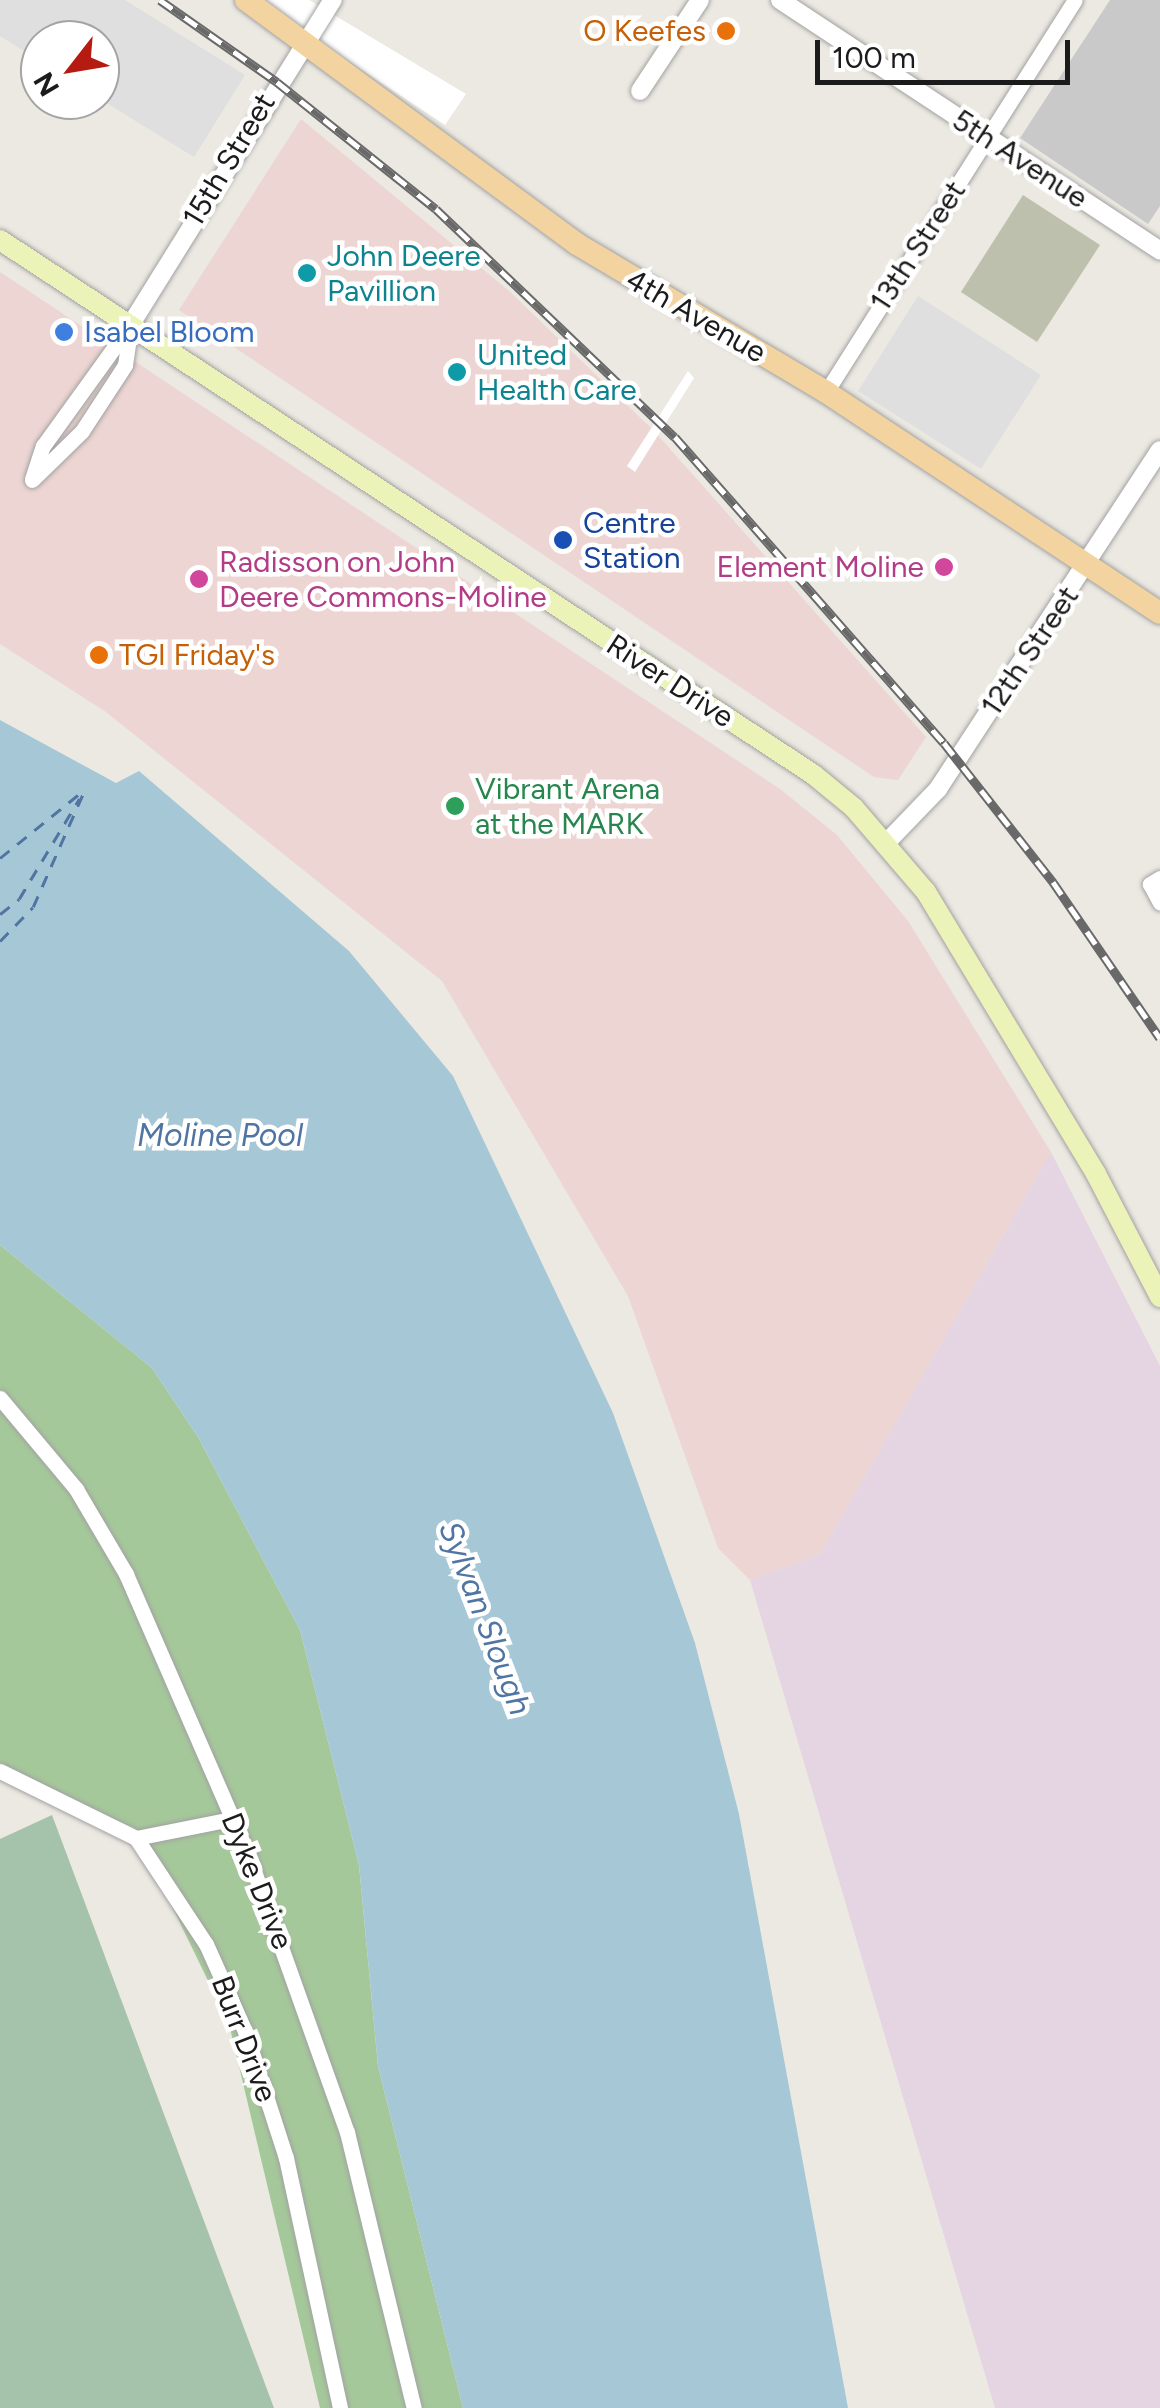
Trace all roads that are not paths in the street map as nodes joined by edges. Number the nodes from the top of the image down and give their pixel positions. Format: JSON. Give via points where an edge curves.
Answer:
{"nodes":[{"id":1,"x":246,"y":0,"type":"edge"},
{"id":2,"x":332,"y":0,"type":"edge"},
{"id":3,"x":700,"y":0,"type":"edge"},
{"id":4,"x":780,"y":0,"type":"edge"},
{"id":5,"x":1075,"y":0,"type":"edge"},
{"id":6,"x":303,"y":42,"type":"junction"},
{"id":7,"x":640,"y":91,"type":"dead end"},
{"id":8,"x":988,"y":138,"type":"junction"},
{"id":9,"x":0,"y":240,"type":"edge"},
{"id":10,"x":1160,"y":252,"type":"edge"},
{"id":11,"x":131,"y":324,"type":"junction"},
{"id":12,"x":826,"y":392,"type":"junction"},
{"id":13,"x":1160,"y":450,"type":"edge"},
{"id":14,"x":1087,"y":563,"type":"junction"},
{"id":15,"x":1160,"y":613,"type":"edge"},
{"id":16,"x":888,"y":842,"type":"junction"},
{"id":17,"x":1155,"y":880,"type":"edge"},
{"id":18,"x":1160,"y":903,"type":"edge"},
{"id":19,"x":1160,"y":1297,"type":"edge"},
{"id":20,"x":0,"y":1398,"type":"edge"},
{"id":21,"x":0,"y":1771,"type":"edge"},
{"id":22,"x":232,"y":1819,"type":"junction"},
{"id":23,"x":136,"y":1838,"type":"junction"},
{"id":24,"x":340,"y":2408,"type":"edge"},
{"id":25,"x":414,"y":2408,"type":"edge"}],
"edges":[{"from":1,"to":6,"type":"main road","name":"4th Avenue"},
{"from":2,"to":6,"type":"street","name":"15th Street"},
{"from":3,"to":7,"type":"street"},
{"from":4,"to":8,"type":"street","name":"5th Avenue"},
{"from":5,"to":8,"type":"street","name":"13th Street"},
{"from":6,"to":11,"type":"street","name":"15th Street"},
{"from":6,"to":12,"type":"main road","name":"4th Avenue","via":[[577,244]]},
{"from":8,"to":10,"type":"street","name":"5th Avenue"},
{"from":8,"to":12,"type":"street","name":"13th Street"},
{"from":9,"to":11,"type":"main road","name":"River Drive"},
{"from":11,"to":11,"type":"street","name":"15th Street","via":[[42,446],[32,480],[82,430],[125,366]]},
{"from":11,"to":16,"type":"main road","name":"River Drive","via":[[814,775]]},
{"from":12,"to":14,"type":"main road","name":"4th Avenue"},
{"from":13,"to":14,"type":"street","name":"12th Street"},
{"from":14,"to":15,"type":"main road","name":"4th Avenue"},
{"from":14,"to":16,"type":"street","name":"12th Street","via":[[938,789]]},
{"from":16,"to":19,"type":"main road","name":"River Drive","via":[[926,892],[1096,1174]]},
{"from":17,"to":18,"type":"street"},
{"from":20,"to":22,"type":"street","name":"Dyke Drive","via":[[76,1489],[126,1574]]},
{"from":21,"to":23,"type":"street"},
{"from":22,"to":23,"type":"street"},
{"from":22,"to":25,"type":"street","name":"Dyke Drive","via":[[336,2096]]},
{"from":23,"to":24,"type":"street","name":"Burr Drive","via":[[206,1944],[245,2031],[286,2158]]}]}
